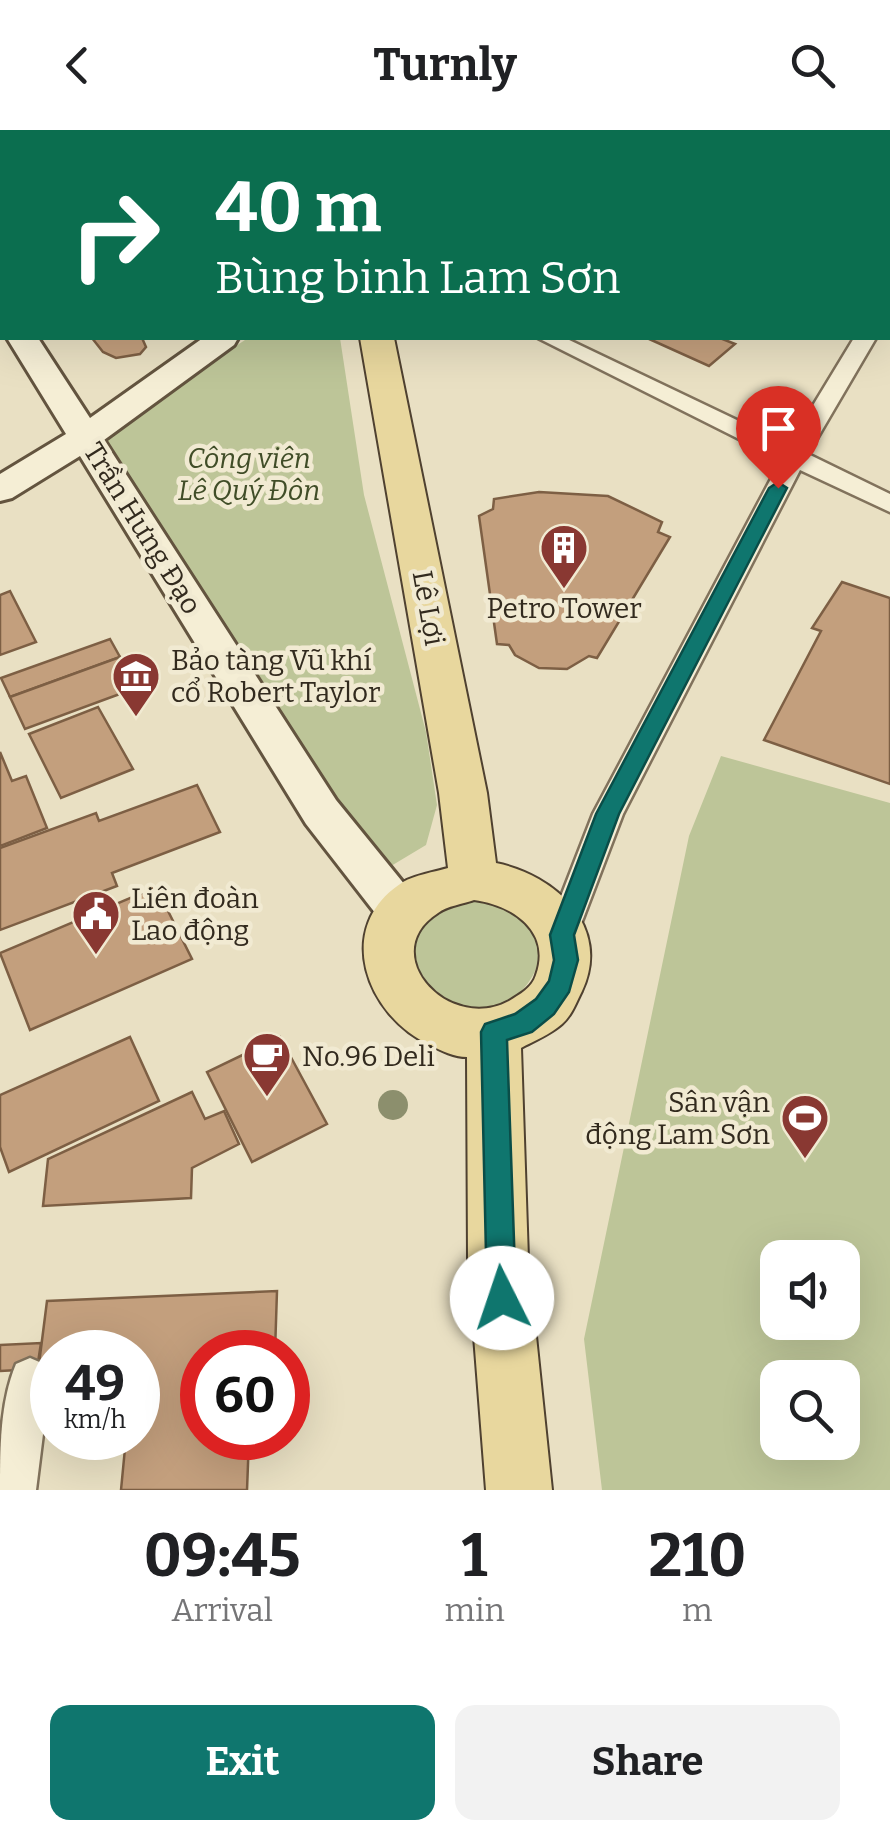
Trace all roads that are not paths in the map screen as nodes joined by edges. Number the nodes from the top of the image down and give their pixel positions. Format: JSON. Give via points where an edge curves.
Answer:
{"nodes":[{"id":1,"x":24,"y":340,"type":"edge"},
{"id":2,"x":220,"y":340,"type":"edge"},
{"id":3,"x":377,"y":340,"type":"edge"},
{"id":4,"x":553,"y":340,"type":"edge"},
{"id":5,"x":864,"y":340,"type":"edge"},
{"id":6,"x":86,"y":437,"type":"junction"},
{"id":7,"x":795,"y":456,"type":"junction"},
{"id":8,"x":0,"y":490,"type":"edge"},
{"id":9,"x":890,"y":504,"type":"edge"},
{"id":10,"x":474,"y":880,"type":"junction"},
{"id":11,"x":402,"y":914,"type":"junction"},
{"id":12,"x":562,"y":935,"type":"junction"},
{"id":13,"x":494,"y":1032,"type":"junction"},
{"id":14,"x":30,"y":1378,"type":"dead end"},
{"id":15,"x":15,"y":1490,"type":"edge"},
{"id":16,"x":520,"y":1490,"type":"edge"}],
"edges":[{"from":1,"to":6,"type":"main road","name":"Trần Hưng Đạo"},
{"from":2,"to":6,"type":"main road"},
{"from":3,"to":10,"type":"main road","name":"Lê Lợi"},
{"from":4,"to":7,"type":"street"},
{"from":5,"to":7,"type":"street"},
{"from":6,"to":8,"type":"main road"},
{"from":6,"to":11,"type":"main road","name":"Trần Hưng Đạo","via":[[322,812]]},
{"from":7,"to":9,"type":"street"},
{"from":7,"to":12,"type":"street","via":[[608,814]]},
{"from":10,"to":11,"type":"main road","via":[[420,896]]},
{"from":10,"to":12,"type":"main road","via":[[528,894]]},
{"from":11,"to":13,"type":"main road","via":[[389,937],[387,962],[402,998],[435,1024],[464,1033]]},
{"from":12,"to":13,"type":"main road","via":[[566,960],[545,1006],[523,1024]]},
{"from":13,"to":16,"type":"main road","via":[[498,1259]]},
{"from":14,"to":15,"type":"street"}]}
